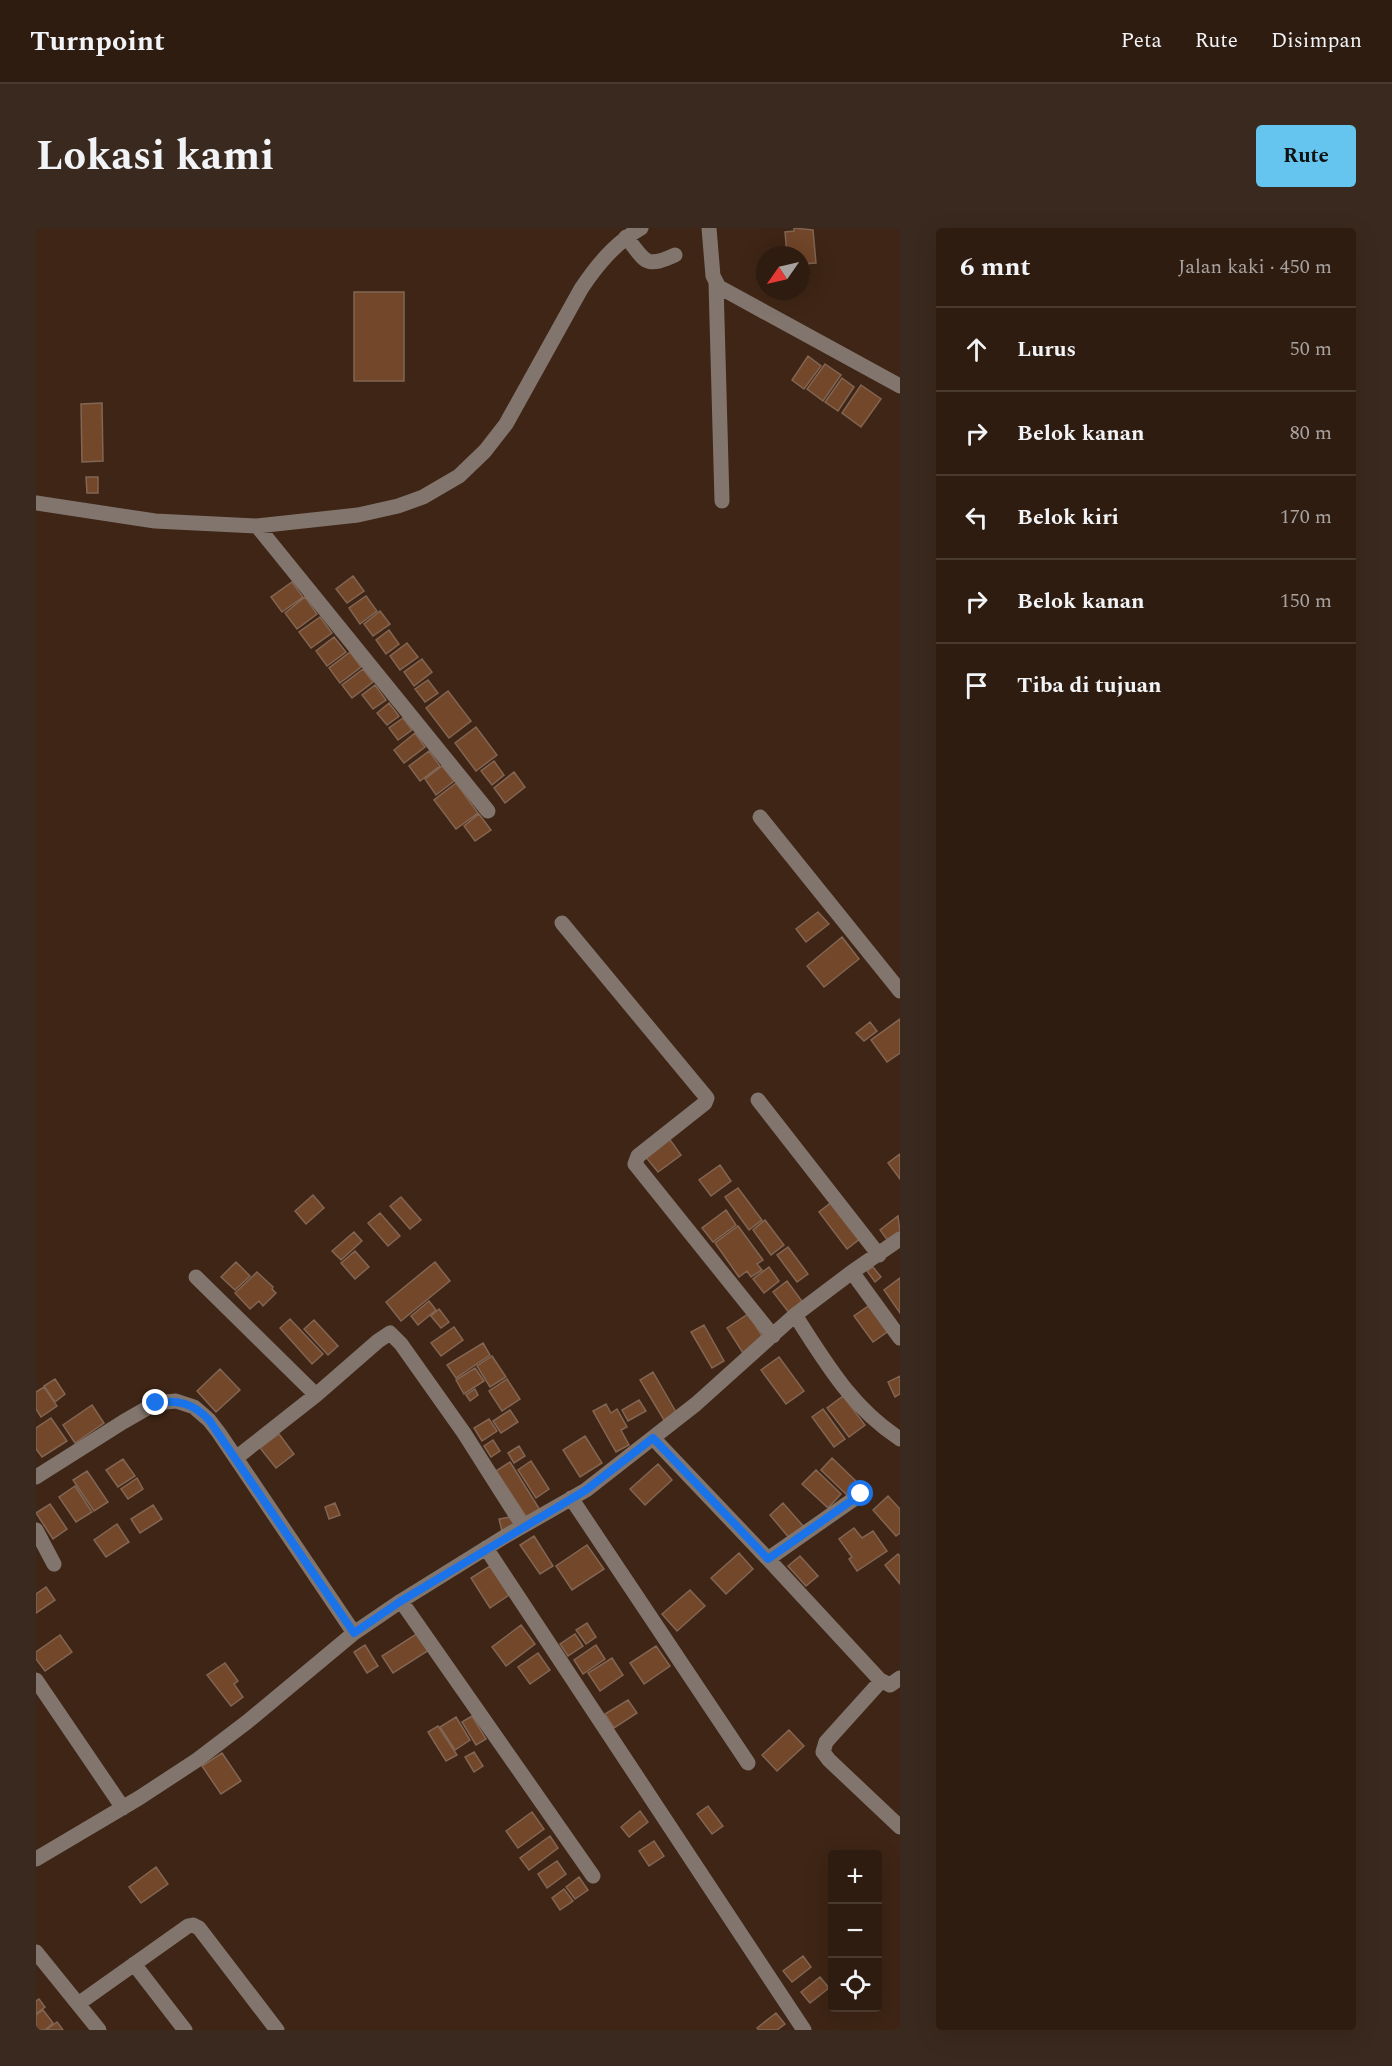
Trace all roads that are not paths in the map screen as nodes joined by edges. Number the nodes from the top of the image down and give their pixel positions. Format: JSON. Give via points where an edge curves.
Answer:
{"nodes":[{"id":1,"x":641,"y":228,"type":"edge"},
{"id":2,"x":709,"y":228,"type":"edge"},
{"id":3,"x":626,"y":237,"type":"junction"},
{"id":4,"x":675,"y":255,"type":"dead end"},
{"id":5,"x":716,"y":283,"type":"junction"},
{"id":6,"x":900,"y":386,"type":"edge"},
{"id":7,"x":722,"y":501,"type":"dead end"},
{"id":8,"x":36,"y":503,"type":"edge"},
{"id":9,"x":257,"y":526,"type":"junction"},
{"id":10,"x":488,"y":812,"type":"dead end"},
{"id":11,"x":760,"y":817,"type":"dead end"},
{"id":12,"x":562,"y":922,"type":"dead end"},
{"id":13,"x":900,"y":992,"type":"edge"},
{"id":14,"x":758,"y":1100,"type":"dead end"},
{"id":15,"x":900,"y":1239,"type":"edge"},
{"id":16,"x":879,"y":1255,"type":"junction"},
{"id":17,"x":852,"y":1272,"type":"junction"},
{"id":18,"x":196,"y":1277,"type":"dead end"},
{"id":19,"x":795,"y":1315,"type":"junction"},
{"id":20,"x":773,"y":1336,"type":"junction"},
{"id":21,"x":900,"y":1338,"type":"edge"},
{"id":22,"x":316,"y":1395,"type":"junction"},
{"id":23,"x":653,"y":1438,"type":"junction"},
{"id":24,"x":900,"y":1439,"type":"edge"},
{"id":25,"x":236,"y":1458,"type":"junction"},
{"id":26,"x":36,"y":1477,"type":"edge"},
{"id":27,"x":861,"y":1494,"type":"dead end"},
{"id":28,"x":571,"y":1498,"type":"junction"},
{"id":29,"x":523,"y":1526,"type":"junction"},
{"id":30,"x":36,"y":1530,"type":"edge"},
{"id":31,"x":486,"y":1548,"type":"junction"},
{"id":32,"x":768,"y":1559,"type":"junction"},
{"id":33,"x":54,"y":1564,"type":"dead end"},
{"id":34,"x":401,"y":1601,"type":"junction"},
{"id":35,"x":354,"y":1633,"type":"junction"},
{"id":36,"x":900,"y":1678,"type":"edge"},
{"id":37,"x":36,"y":1680,"type":"edge"},
{"id":38,"x":881,"y":1681,"type":"junction"},
{"id":39,"x":748,"y":1763,"type":"dead end"},
{"id":40,"x":123,"y":1808,"type":"junction"},
{"id":41,"x":900,"y":1827,"type":"edge"},
{"id":42,"x":38,"y":1854,"type":"edge"},
{"id":43,"x":593,"y":1876,"type":"dead end"},
{"id":44,"x":36,"y":1952,"type":"edge"},
{"id":45,"x":134,"y":1964,"type":"junction"},
{"id":46,"x":78,"y":2004,"type":"junction"},
{"id":47,"x":99,"y":2030,"type":"edge"},
{"id":48,"x":185,"y":2030,"type":"edge"},
{"id":49,"x":277,"y":2030,"type":"edge"},
{"id":50,"x":804,"y":2030,"type":"edge"}],
"edges":[{"from":1,"to":3,"type":"street"},
{"from":2,"to":5,"type":"street"},
{"from":3,"to":4,"type":"street","via":[[651,263]]},
{"from":3,"to":9,"type":"street","via":[[580,289],[506,424],[459,476],[398,506],[358,515]]},
{"from":5,"to":6,"type":"street"},
{"from":5,"to":7,"type":"street"},
{"from":8,"to":9,"type":"street","via":[[155,521]]},
{"from":9,"to":10,"type":"street"},
{"from":11,"to":13,"type":"street"},
{"from":12,"to":20,"type":"street","via":[[707,1098],[638,1156],[635,1164]]},
{"from":14,"to":16,"type":"street"},
{"from":15,"to":16,"type":"street"},
{"from":16,"to":17,"type":"street"},
{"from":17,"to":19,"type":"street"},
{"from":17,"to":21,"type":"street"},
{"from":18,"to":22,"type":"street"},
{"from":19,"to":20,"type":"street"},
{"from":19,"to":24,"type":"street","via":[[852,1398]]},
{"from":20,"to":23,"type":"street"},
{"from":22,"to":25,"type":"street"},
{"from":22,"to":29,"type":"street","via":[[378,1341],[393,1334],[464,1433]]},
{"from":23,"to":28,"type":"street"},
{"from":23,"to":32,"type":"street"},
{"from":25,"to":26,"type":"street","via":[[201,1412],[169,1401],[143,1410]]},
{"from":25,"to":35,"type":"street"},
{"from":27,"to":32,"type":"street"},
{"from":28,"to":29,"type":"street"},
{"from":28,"to":39,"type":"street"},
{"from":29,"to":31,"type":"street"},
{"from":30,"to":33,"type":"street"},
{"from":31,"to":34,"type":"street"},
{"from":31,"to":50,"type":"street"},
{"from":32,"to":38,"type":"street"},
{"from":34,"to":35,"type":"street"},
{"from":34,"to":43,"type":"street"},
{"from":35,"to":40,"type":"street","via":[[233,1732]]},
{"from":36,"to":38,"type":"street","via":[[890,1685]]},
{"from":37,"to":40,"type":"street"},
{"from":38,"to":41,"type":"street","via":[[826,1742],[824,1752]]},
{"from":40,"to":42,"type":"street"},
{"from":44,"to":46,"type":"street"},
{"from":45,"to":46,"type":"street"},
{"from":45,"to":48,"type":"street"},
{"from":45,"to":49,"type":"street","via":[[195,1925]]},
{"from":46,"to":47,"type":"street"}]}
